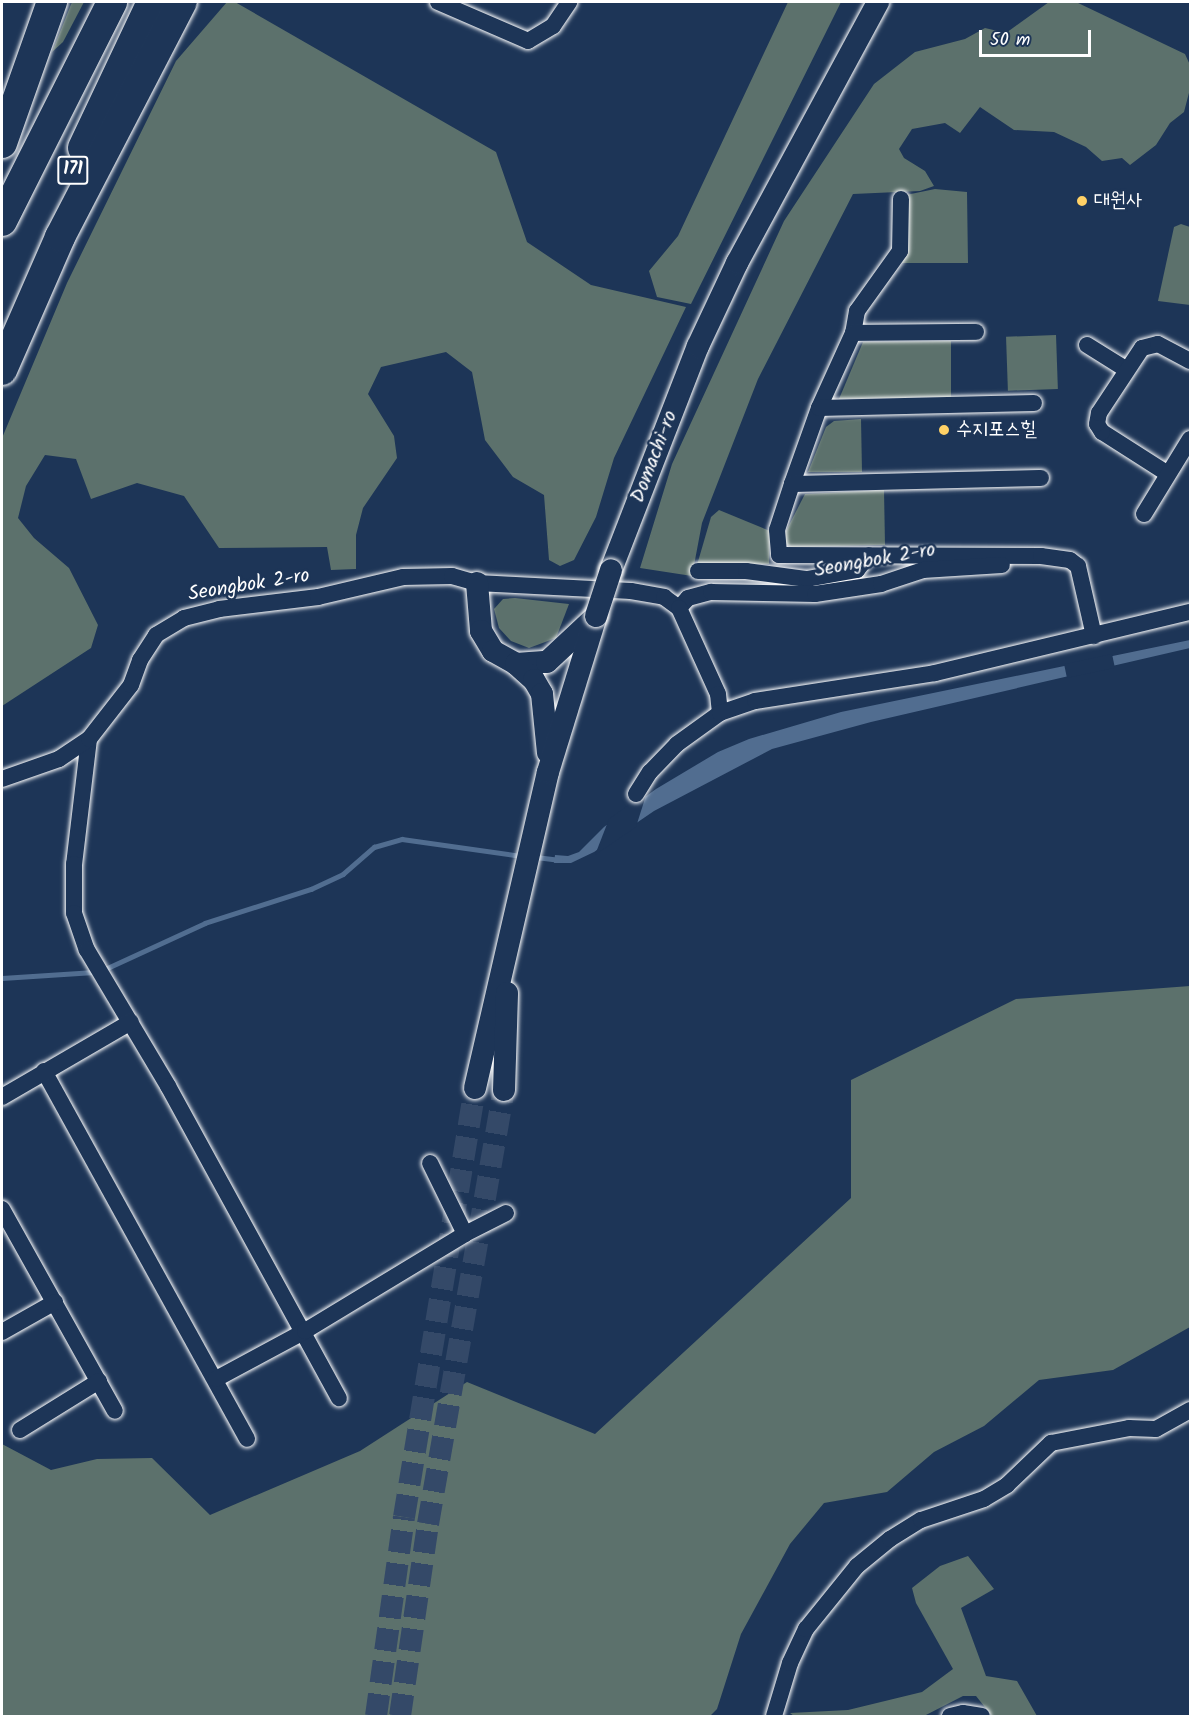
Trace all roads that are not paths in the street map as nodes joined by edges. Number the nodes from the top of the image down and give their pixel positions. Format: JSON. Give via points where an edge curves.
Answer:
{"nodes":[{"id":1,"x":52,"y":2,"type":"edge"},
{"id":2,"x":112,"y":2,"type":"edge"},
{"id":3,"x":152,"y":2,"type":"edge"},
{"id":4,"x":182,"y":2,"type":"edge"},
{"id":5,"x":438,"y":2,"type":"edge"},
{"id":6,"x":569,"y":2,"type":"edge"},
{"id":7,"x":878,"y":2,"type":"edge"},
{"id":8,"x":2,"y":143,"type":"edge"},
{"id":9,"x":901,"y":199,"type":"dead end"},
{"id":10,"x":2,"y":221,"type":"edge"},
{"id":11,"x":976,"y":332,"type":"dead end"},
{"id":12,"x":853,"y":333,"type":"junction"},
{"id":13,"x":2,"y":342,"type":"edge"},
{"id":14,"x":1087,"y":345,"type":"dead end"},
{"id":15,"x":1191,"y":361,"type":"edge"},
{"id":16,"x":2,"y":370,"type":"edge"},
{"id":17,"x":1127,"y":370,"type":"junction"},
{"id":18,"x":1034,"y":403,"type":"dead end"},
{"id":19,"x":819,"y":408,"type":"junction"},
{"id":20,"x":1191,"y":439,"type":"edge"},
{"id":21,"x":1168,"y":474,"type":"junction"},
{"id":22,"x":1041,"y":478,"type":"dead end"},
{"id":23,"x":792,"y":484,"type":"junction"},
{"id":24,"x":1144,"y":514,"type":"dead end"},
{"id":25,"x":779,"y":555,"type":"junction"},
{"id":26,"x":869,"y":555,"type":"junction"},
{"id":27,"x":1041,"y":556,"type":"junction"},
{"id":28,"x":698,"y":571,"type":"dead end"},
{"id":29,"x":781,"y":576,"type":"junction"},
{"id":30,"x":477,"y":584,"type":"junction"},
{"id":31,"x":679,"y":608,"type":"junction"},
{"id":32,"x":1191,"y":612,"type":"edge"},
{"id":33,"x":596,"y":616,"type":"junction"},
{"id":34,"x":1094,"y":636,"type":"junction"},
{"id":35,"x":516,"y":664,"type":"junction"},
{"id":36,"x":720,"y":713,"type":"junction"},
{"id":37,"x":88,"y":739,"type":"junction"},
{"id":38,"x":548,"y":772,"type":"junction"},
{"id":39,"x":2,"y":779,"type":"edge"},
{"id":40,"x":636,"y":794,"type":"dead end"},
{"id":41,"x":508,"y":944,"type":"junction"},
{"id":42,"x":131,"y":1022,"type":"junction"},
{"id":43,"x":44,"y":1071,"type":"junction"},
{"id":44,"x":475,"y":1088,"type":"tunnel mouth"},
{"id":45,"x":504,"y":1090,"type":"tunnel mouth"},
{"id":46,"x":2,"y":1097,"type":"edge"},
{"id":47,"x":430,"y":1162,"type":"dead end"},
{"id":48,"x":506,"y":1213,"type":"dead end"},
{"id":49,"x":3,"y":1214,"type":"edge"},
{"id":50,"x":465,"y":1234,"type":"junction"},
{"id":51,"x":55,"y":1302,"type":"junction"},
{"id":52,"x":305,"y":1331,"type":"junction"},
{"id":53,"x":2,"y":1332,"type":"edge"},
{"id":54,"x":216,"y":1379,"type":"junction"},
{"id":55,"x":99,"y":1381,"type":"junction"},
{"id":56,"x":339,"y":1398,"type":"dead end"},
{"id":57,"x":1191,"y":1410,"type":"edge"},
{"id":58,"x":115,"y":1412,"type":"dead end"},
{"id":59,"x":20,"y":1430,"type":"dead end"},
{"id":60,"x":247,"y":1439,"type":"dead end"},
{"id":61,"x":774,"y":1716,"type":"edge"},
{"id":62,"x":950,"y":1716,"type":"edge"},
{"id":63,"x":982,"y":1716,"type":"edge"}],
"edges":[{"from":1,"to":8,"type":"highway"},
{"from":2,"to":10,"type":"highway","number":"171"},
{"from":3,"to":13,"type":"highway","number":"171","via":[[37,250]]},
{"from":4,"to":16,"type":"highway","via":[[60,237]]},
{"from":5,"to":6,"type":"street","via":[[528,41],[553,26]]},
{"from":7,"to":33,"type":"main road","name":"Domachi-ro","bridge":true,"via":[[742,254],[698,346]]},
{"from":9,"to":12,"type":"street","via":[[900,251],[857,311]]},
{"from":11,"to":12,"type":"street"},
{"from":12,"to":19,"type":"street"},
{"from":14,"to":17,"type":"street"},
{"from":15,"to":17,"type":"street","via":[[1150,343]]},
{"from":17,"to":21,"type":"street","via":[[1099,413],[1097,424],[1102,432]]},
{"from":18,"to":19,"type":"street"},
{"from":19,"to":23,"type":"street"},
{"from":20,"to":21,"type":"street"},
{"from":21,"to":24,"type":"street"},
{"from":22,"to":23,"type":"street"},
{"from":23,"to":25,"type":"street","via":[[777,530]]},
{"from":25,"to":26,"type":"street"},
{"from":25,"to":29,"type":"street"},
{"from":26,"to":27,"type":"street"},
{"from":26,"to":29,"type":"street","via":[[857,570],[807,579]]},
{"from":27,"to":31,"type":"street","name":"Seongbok 2-ro","via":[[1029,566],[923,570],[881,584],[815,594],[711,591],[688,598]]},
{"from":27,"to":34,"type":"street","via":[[1070,560],[1078,566]]},
{"from":28,"to":29,"type":"street"},
{"from":30,"to":31,"type":"street","name":"Seongbok 2-ro","via":[[650,593]]},
{"from":30,"to":35,"type":"main road","via":[[481,631],[493,651]]},
{"from":30,"to":37,"type":"street","name":"Seongbok 2-ro","via":[[452,576],[403,577],[301,600],[219,609],[183,618],[156,635],[140,660],[131,685]]},
{"from":31,"to":36,"type":"street","via":[[717,694]]},
{"from":32,"to":34,"type":"street"},
{"from":33,"to":35,"type":"main road","via":[[547,662]]},
{"from":33,"to":38,"type":"main road","name":"Domachi-ro"},
{"from":34,"to":36,"type":"street","via":[[935,673],[755,701]]},
{"from":35,"to":38,"type":"main road","via":[[534,680],[542,694]]},
{"from":36,"to":40,"type":"street","via":[[677,744],[650,772]]},
{"from":37,"to":39,"type":"street","name":"Seongbok 2-ro","via":[[59,759]]},
{"from":37,"to":42,"type":"street","via":[[74,864],[74,913],[87,950]]},
{"from":38,"to":41,"type":"main road","name":"Domachi-ro"},
{"from":41,"to":44,"type":"main road"},
{"from":41,"to":45,"type":"main road"},
{"from":42,"to":43,"type":"street"},
{"from":42,"to":52,"type":"street"},
{"from":43,"to":46,"type":"street"},
{"from":43,"to":54,"type":"street"},
{"from":47,"to":50,"type":"street"},
{"from":48,"to":50,"type":"street"},
{"from":49,"to":51,"type":"street"},
{"from":50,"to":52,"type":"street"},
{"from":51,"to":53,"type":"street"},
{"from":51,"to":55,"type":"street"},
{"from":52,"to":54,"type":"street"},
{"from":52,"to":56,"type":"street"},
{"from":54,"to":60,"type":"street"},
{"from":55,"to":58,"type":"street"},
{"from":55,"to":59,"type":"street"},
{"from":57,"to":61,"type":"street","via":[[1156,1429],[1129,1428],[1051,1443],[1007,1485],[984,1498],[921,1520],[890,1539],[857,1566],[806,1629],[790,1663]]},
{"from":62,"to":63,"type":"street"}]}
